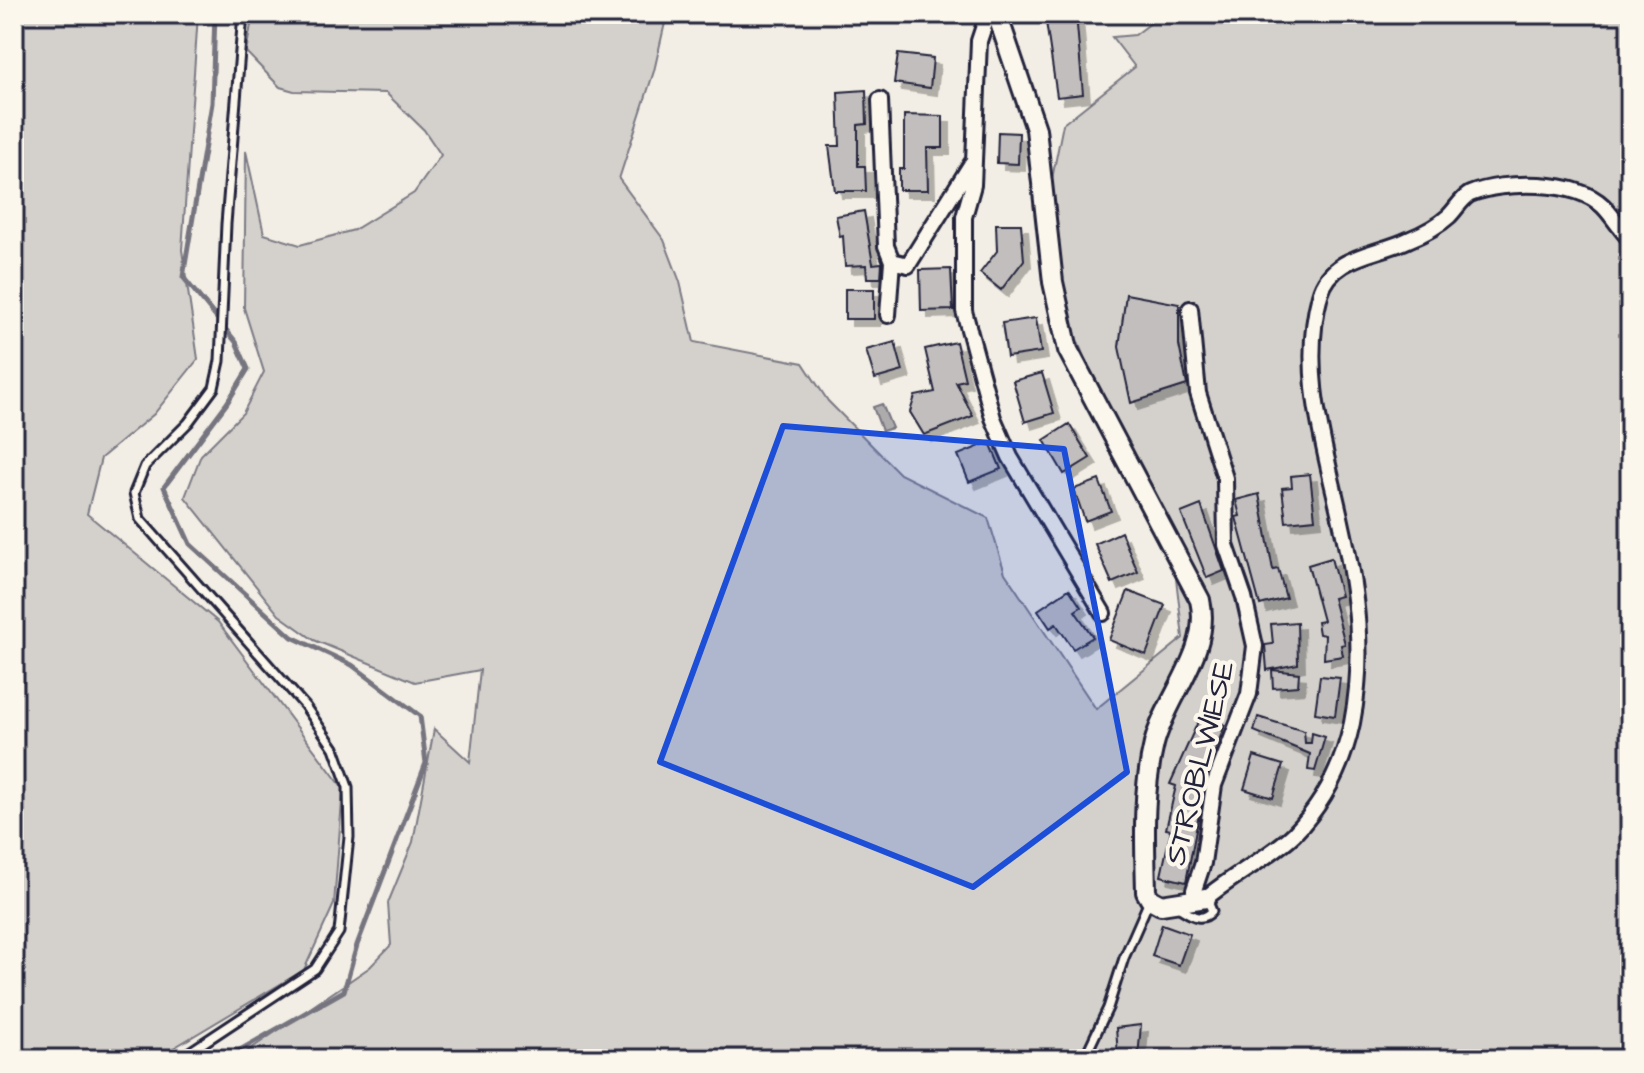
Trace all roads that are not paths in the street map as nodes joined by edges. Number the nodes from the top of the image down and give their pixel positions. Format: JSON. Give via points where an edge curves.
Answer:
{"nodes":[{"id":1,"x":243,"y":14,"type":"edge"},
{"id":2,"x":988,"y":14,"type":"edge"},
{"id":3,"x":997,"y":14,"type":"edge"},
{"id":4,"x":880,"y":100,"type":"dead end"},
{"id":5,"x":974,"y":158,"type":"junction"},
{"id":6,"x":1630,"y":239,"type":"edge"},
{"id":7,"x":892,"y":261,"type":"junction"},
{"id":8,"x":1190,"y":309,"type":"dead end"},
{"id":9,"x":888,"y":315,"type":"dead end"},
{"id":10,"x":1103,"y":613,"type":"dead end"},
{"id":11,"x":1150,"y":899,"type":"junction"},
{"id":12,"x":1201,"y":900,"type":"junction"},
{"id":13,"x":179,"y":1059,"type":"edge"},
{"id":14,"x":1084,"y":1059,"type":"edge"}],
"edges":[{"from":1,"to":13,"type":"lane","via":[[214,388],[145,466],[134,493],[140,519],[305,706],[334,748],[348,787],[349,837],[339,932],[315,969]]},
{"from":2,"to":5,"type":"street","via":[[979,41]]},
{"from":3,"to":11,"type":"street","via":[[1036,129],[1053,282],[1068,350],[1194,587],[1203,615],[1200,640],[1161,723],[1148,777],[1144,809]]},
{"from":4,"to":7,"type":"street","via":[[886,246]]},
{"from":5,"to":7,"type":"street","via":[[908,265]]},
{"from":5,"to":10,"type":"street","via":[[962,262],[964,311],[981,376],[1010,457]]},
{"from":6,"to":12,"type":"street","name":"STROBLWIESE","via":[[1603,205],[1574,190],[1536,184],[1468,195],[1437,226],[1336,268],[1321,290],[1313,326],[1313,383],[1358,614],[1360,681],[1349,738],[1333,783],[1293,834]]},
{"from":7,"to":9,"type":"street"},
{"from":8,"to":12,"type":"street","name":"STROBLWIESE","via":[[1198,393],[1225,478],[1226,545],[1255,646],[1249,694],[1214,785],[1194,890]]},
{"from":11,"to":12,"type":"street","via":[[1161,905]]},
{"from":11,"to":14,"type":"lane"}]}
